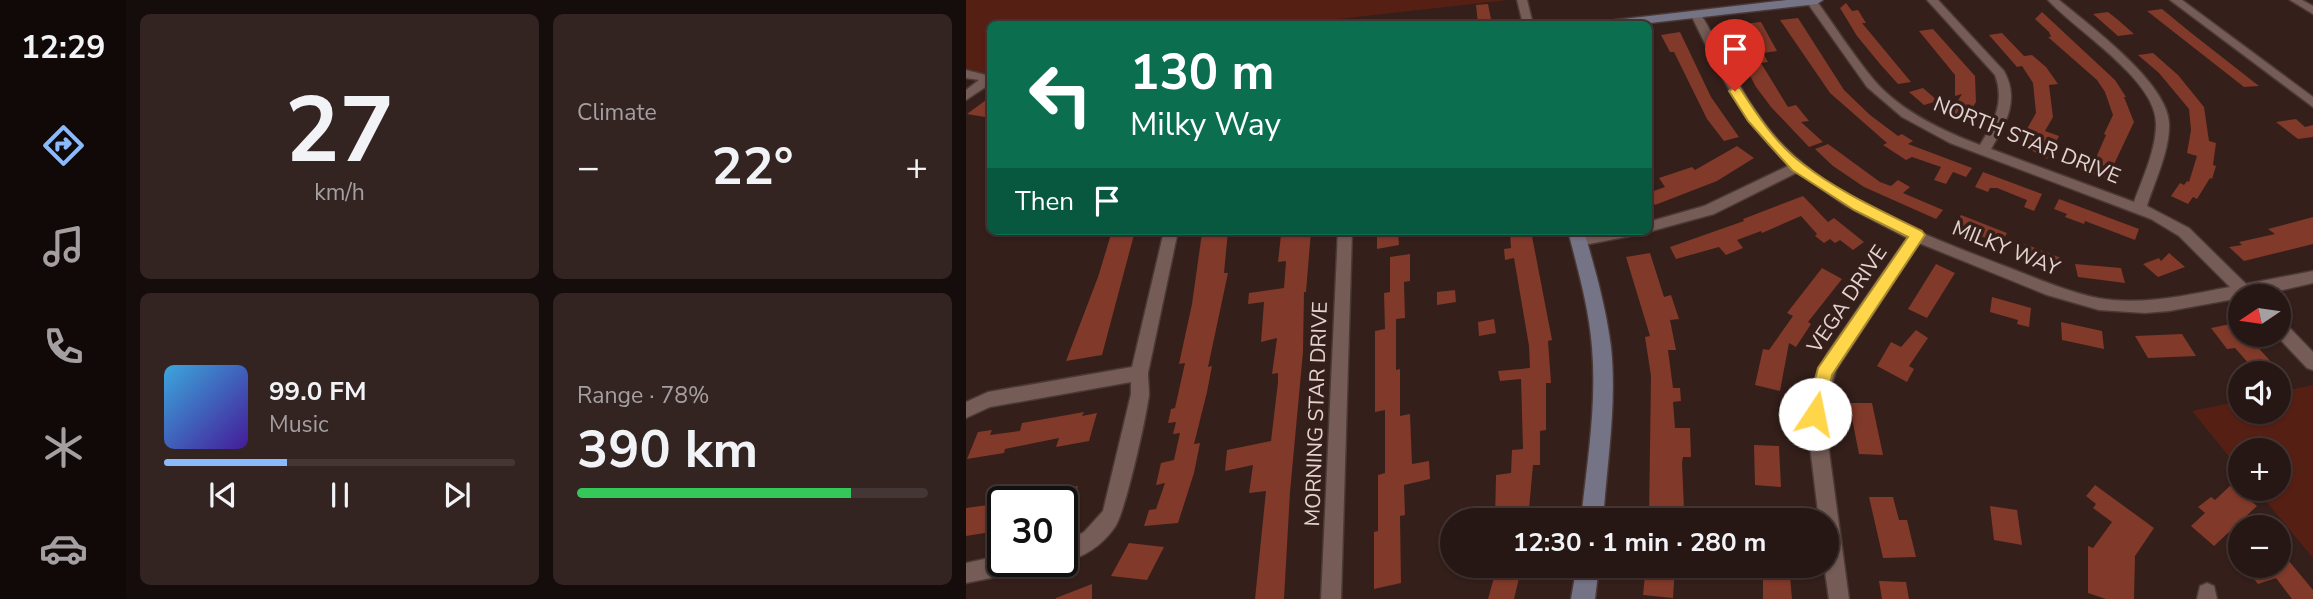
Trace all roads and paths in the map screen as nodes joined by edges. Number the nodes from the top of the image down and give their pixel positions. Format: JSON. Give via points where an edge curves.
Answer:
{"nodes":[{"id":1,"x":1522,"y":0,"type":"edge"},
{"id":2,"x":1816,"y":0,"type":"edge"},
{"id":3,"x":1932,"y":0,"type":"edge"},
{"id":4,"x":2053,"y":0,"type":"edge"},
{"id":5,"x":2175,"y":0,"type":"edge"},
{"id":6,"x":2295,"y":0,"type":"edge"},
{"id":7,"x":1811,"y":1,"type":"edge"},
{"id":8,"x":2313,"y":11,"type":"edge"},
{"id":9,"x":1696,"y":15,"type":"junction"},
{"id":10,"x":1527,"y":21,"type":"edge"},
{"id":11,"x":1642,"y":21,"type":"edge"},
{"id":12,"x":966,"y":74,"type":"edge"},
{"id":13,"x":987,"y":78,"type":"edge"},
{"id":14,"x":987,"y":81,"type":"edge"},
{"id":15,"x":966,"y":96,"type":"edge"},
{"id":16,"x":2313,"y":103,"type":"edge"},
{"id":17,"x":1983,"y":151,"type":"junction"},
{"id":18,"x":1797,"y":167,"type":"junction"},
{"id":19,"x":2139,"y":208,"type":"junction"},
{"id":20,"x":1652,"y":227,"type":"edge"},
{"id":21,"x":1170,"y":235,"type":"edge"},
{"id":22,"x":1345,"y":235,"type":"edge"},
{"id":23,"x":1917,"y":235,"type":"junction"},
{"id":24,"x":1578,"y":236,"type":"edge"},
{"id":25,"x":2313,"y":277,"type":"edge"},
{"id":26,"x":2237,"y":284,"type":"edge"},
{"id":27,"x":2284,"y":284,"type":"edge"},
{"id":28,"x":2228,"y":296,"type":"edge"},
{"id":29,"x":2291,"y":340,"type":"edge"},
{"id":30,"x":2313,"y":363,"type":"edge"},
{"id":31,"x":1139,"y":373,"type":"junction"},
{"id":32,"x":966,"y":410,"type":"edge"},
{"id":33,"x":1593,"y":508,"type":"edge"},
{"id":34,"x":1078,"y":546,"type":"edge"},
{"id":35,"x":987,"y":569,"type":"edge"},
{"id":36,"x":966,"y":573,"type":"edge"},
{"id":37,"x":1586,"y":578,"type":"edge"},
{"id":38,"x":1331,"y":599,"type":"edge"},
{"id":39,"x":1583,"y":599,"type":"edge"},
{"id":40,"x":1839,"y":599,"type":"edge"}],
"edges":[{"from":1,"to":10,"type":"street"},
{"from":2,"to":7,"type":"street"},
{"from":3,"to":17,"type":"street","via":[[2006,84],[2004,113]]},
{"from":4,"to":19,"type":"street","via":[[2137,75],[2162,110],[2161,139]]},
{"from":5,"to":16,"type":"street"},
{"from":6,"to":8,"type":"street"},
{"from":7,"to":9,"type":"street"},
{"from":7,"to":17,"type":"street","name":"NORTH STAR DRIVE","via":[[1882,95],[1921,123]]},
{"from":9,"to":11,"type":"street"},
{"from":9,"to":18,"type":"street","name":"MILKY WAY","via":[[1753,118]]},
{"from":12,"to":13,"type":"street"},
{"from":14,"to":15,"type":"street"},
{"from":17,"to":19,"type":"street","name":"NORTH STAR DRIVE"},
{"from":18,"to":20,"type":"street","via":[[1709,210]]},
{"from":18,"to":23,"type":"street","name":"MILKY WAY"},
{"from":19,"to":26,"type":"street","name":"NORTH STAR DRIVE","via":[[2184,232]]},
{"from":21,"to":31,"type":"street"},
{"from":22,"to":38,"type":"street","name":"MORNING STAR DRIVE"},
{"from":23,"to":28,"type":"street","name":"MILKY WAY","via":[[2053,291],[2099,304],[2123,308]]},
{"from":23,"to":40,"type":"street","name":"VEGA DRIVE","via":[[1829,366],[1818,393],[1815,414]]},
{"from":24,"to":33,"type":"street","via":[[1602,354]]},
{"from":25,"to":27,"type":"street","name":"MILKY WAY"},
{"from":29,"to":30,"type":"street"},
{"from":31,"to":32,"type":"street","via":[[988,400]]},
{"from":31,"to":34,"type":"street","via":[[1140,394],[1112,514],[1103,529]]},
{"from":35,"to":36,"type":"street"},
{"from":37,"to":39,"type":"street"}]}
